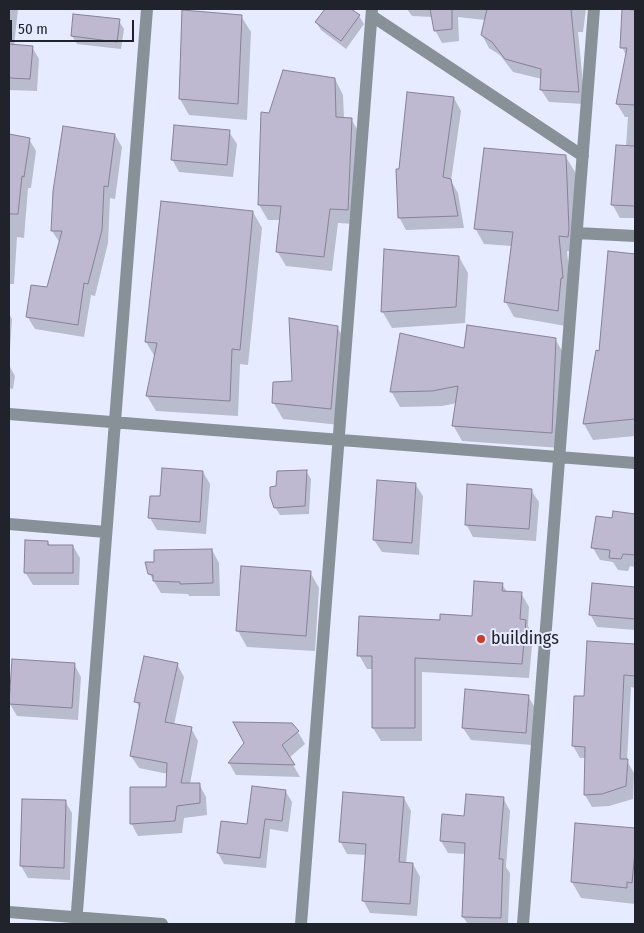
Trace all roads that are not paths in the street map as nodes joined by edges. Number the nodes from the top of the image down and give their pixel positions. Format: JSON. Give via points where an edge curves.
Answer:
{"nodes":[{"id":1,"x":147,"y":9,"type":"edge"},
{"id":2,"x":594,"y":9,"type":"edge"},
{"id":3,"x":372,"y":12,"type":"edge"},
{"id":4,"x":583,"y":156,"type":"junction"},
{"id":5,"x":577,"y":233,"type":"junction"},
{"id":6,"x":635,"y":236,"type":"edge"},
{"id":7,"x":9,"y":414,"type":"edge"},
{"id":8,"x":115,"y":422,"type":"junction"},
{"id":9,"x":339,"y":440,"type":"junction"},
{"id":10,"x":560,"y":457,"type":"junction"},
{"id":11,"x":635,"y":463,"type":"edge"},
{"id":12,"x":9,"y":524,"type":"edge"},
{"id":13,"x":106,"y":532,"type":"junction"},
{"id":14,"x":9,"y":912,"type":"edge"},
{"id":15,"x":77,"y":921,"type":"edge"},
{"id":16,"x":162,"y":924,"type":"edge"},
{"id":17,"x":301,"y":924,"type":"edge"},
{"id":18,"x":523,"y":924,"type":"edge"}],
"edges":[{"from":1,"to":8,"type":"street"},
{"from":2,"to":4,"type":"street"},
{"from":3,"to":4,"type":"street"},
{"from":3,"to":9,"type":"street"},
{"from":4,"to":5,"type":"street"},
{"from":5,"to":6,"type":"street"},
{"from":5,"to":10,"type":"street"},
{"from":7,"to":8,"type":"street"},
{"from":8,"to":9,"type":"street"},
{"from":8,"to":13,"type":"street"},
{"from":9,"to":10,"type":"street"},
{"from":9,"to":17,"type":"street"},
{"from":10,"to":11,"type":"street"},
{"from":10,"to":18,"type":"street"},
{"from":12,"to":13,"type":"street"},
{"from":13,"to":15,"type":"street"},
{"from":14,"to":15,"type":"street"},
{"from":15,"to":16,"type":"street"}]}
